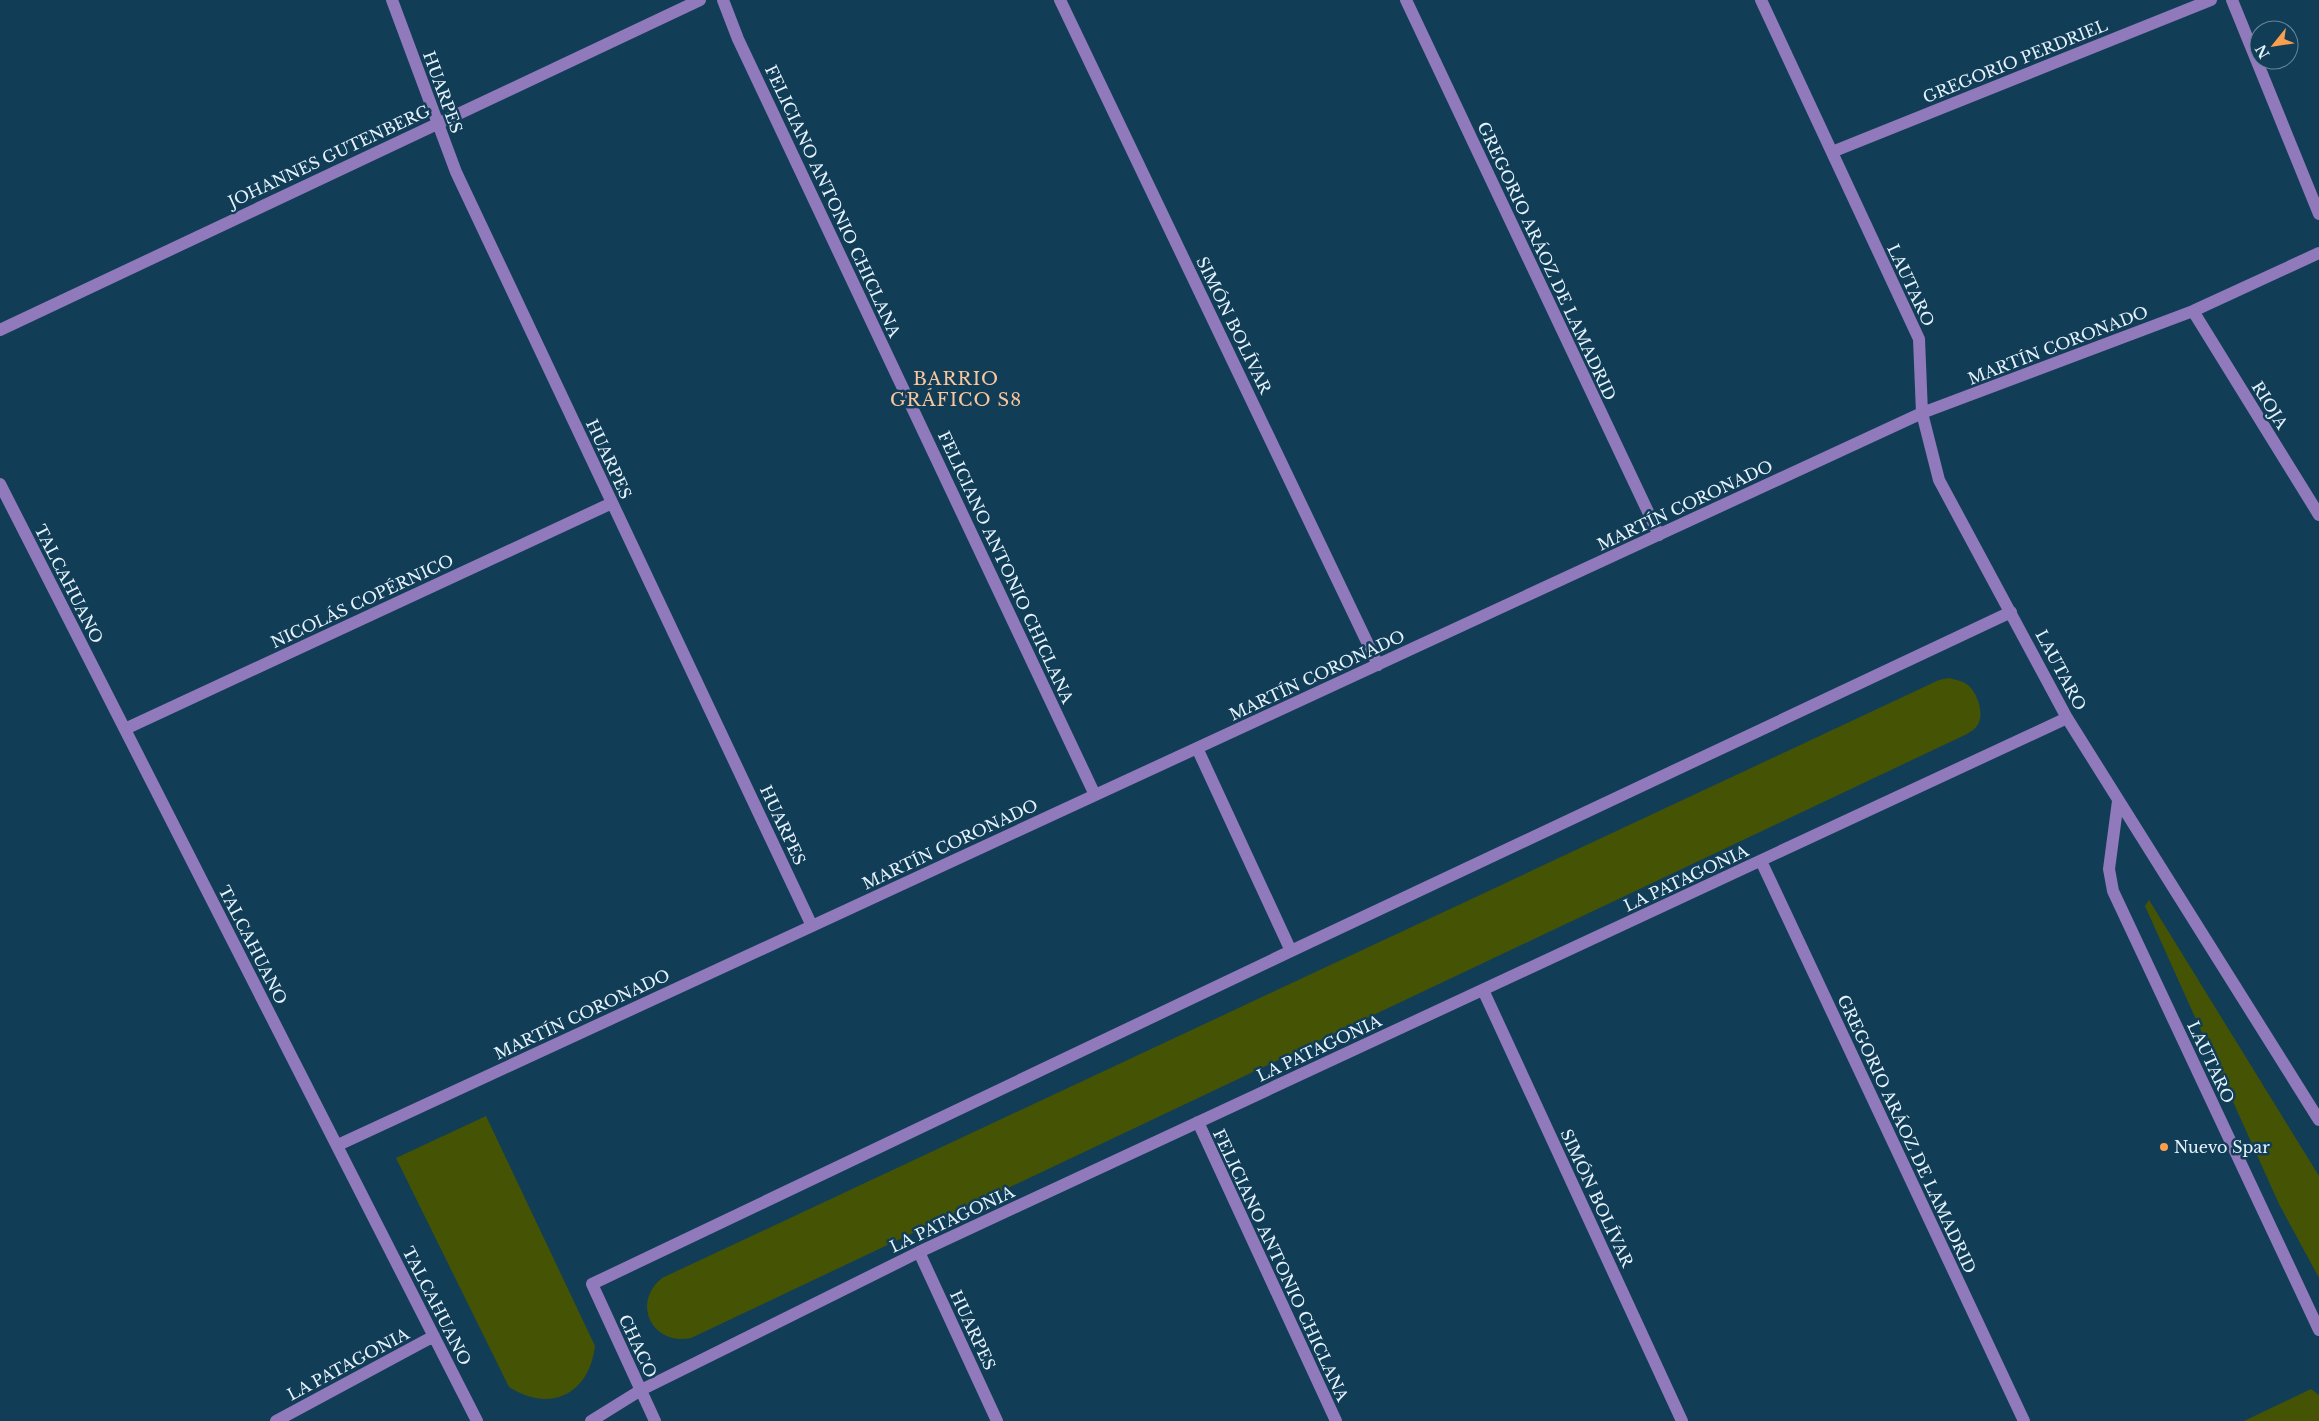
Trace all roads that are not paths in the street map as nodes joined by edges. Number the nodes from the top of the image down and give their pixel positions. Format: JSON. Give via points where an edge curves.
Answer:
{"nodes":[{"id":1,"x":392,"y":0,"type":"edge"},
{"id":2,"x":700,"y":0,"type":"edge"},
{"id":3,"x":724,"y":0,"type":"edge"},
{"id":4,"x":1060,"y":0,"type":"edge"},
{"id":5,"x":1406,"y":0,"type":"edge"},
{"id":6,"x":1761,"y":0,"type":"edge"},
{"id":7,"x":2211,"y":0,"type":"edge"},
{"id":8,"x":2232,"y":0,"type":"edge"},
{"id":9,"x":438,"y":123,"type":"junction"},
{"id":10,"x":1832,"y":152,"type":"junction"},
{"id":11,"x":2319,"y":214,"type":"edge"},
{"id":12,"x":2319,"y":253,"type":"edge"},
{"id":13,"x":2193,"y":312,"type":"junction"},
{"id":14,"x":0,"y":330,"type":"edge"},
{"id":15,"x":1922,"y":413,"type":"junction"},
{"id":16,"x":0,"y":484,"type":"edge"},
{"id":17,"x":612,"y":503,"type":"junction"},
{"id":18,"x":2319,"y":515,"type":"edge"},
{"id":19,"x":1659,"y":535,"type":"junction"},
{"id":20,"x":2011,"y":612,"type":"junction"},
{"id":21,"x":1378,"y":665,"type":"junction"},
{"id":22,"x":2067,"y":718,"type":"junction"},
{"id":23,"x":125,"y":729,"type":"junction"},
{"id":24,"x":1197,"y":748,"type":"junction"},
{"id":25,"x":1096,"y":795,"type":"junction"},
{"id":26,"x":2118,"y":801,"type":"junction"},
{"id":27,"x":1761,"y":861,"type":"junction"},
{"id":28,"x":812,"y":926,"type":"junction"},
{"id":29,"x":1291,"y":951,"type":"junction"},
{"id":30,"x":1483,"y":990,"type":"junction"},
{"id":31,"x":2319,"y":1120,"type":"edge"},
{"id":32,"x":1198,"y":1122,"type":"junction"},
{"id":33,"x":338,"y":1145,"type":"junction"},
{"id":34,"x":919,"y":1252,"type":"junction"},
{"id":35,"x":2319,"y":1330,"type":"edge"},
{"id":36,"x":434,"y":1336,"type":"junction"},
{"id":37,"x":641,"y":1390,"type":"junction"},
{"id":38,"x":276,"y":1421,"type":"edge"},
{"id":39,"x":477,"y":1421,"type":"edge"},
{"id":40,"x":591,"y":1421,"type":"edge"},
{"id":41,"x":655,"y":1421,"type":"edge"},
{"id":42,"x":997,"y":1421,"type":"edge"},
{"id":43,"x":1336,"y":1421,"type":"edge"},
{"id":44,"x":1682,"y":1421,"type":"edge"},
{"id":45,"x":2024,"y":1421,"type":"edge"}],
"edges":[{"from":1,"to":9,"type":"street","name":"HUARPES"},
{"from":2,"to":9,"type":"street","name":"JOHANNES GUTENBERG"},
{"from":3,"to":25,"type":"street","name":"FELICIANO ANTONIO CHICLANA","via":[[738,39]]},
{"from":4,"to":21,"type":"street","name":"SIMÓN BOLÍVAR"},
{"from":5,"to":19,"type":"street","name":"GREGORIO ARÁOZ DE LAMADRID"},
{"from":6,"to":10,"type":"street","name":"LAUTARO"},
{"from":7,"to":10,"type":"street","name":"GREGORIO PERDRIEL"},
{"from":8,"to":11,"type":"street"},
{"from":9,"to":14,"type":"street","name":"JOHANNES GUTENBERG"},
{"from":9,"to":17,"type":"street","name":"HUARPES","via":[[456,172]]},
{"from":10,"to":15,"type":"street","name":"LAUTARO","via":[[1919,339]]},
{"from":12,"to":13,"type":"street","name":"MARTÍN CORONADO"},
{"from":13,"to":15,"type":"street","name":"MARTÍN CORONADO"},
{"from":13,"to":18,"type":"street","name":"RIOJA"},
{"from":15,"to":19,"type":"street","name":"MARTÍN CORONADO"},
{"from":15,"to":20,"type":"street","name":"LAUTARO","via":[[1940,480]]},
{"from":16,"to":23,"type":"street","name":"TALCAHUANO"},
{"from":17,"to":23,"type":"street","name":"NICOLÁS COPÉRNICO"},
{"from":17,"to":28,"type":"street","name":"HUARPES"},
{"from":19,"to":21,"type":"street","name":"MARTÍN CORONADO"},
{"from":20,"to":22,"type":"street","name":"LAUTARO"},
{"from":20,"to":29,"type":"street"},
{"from":21,"to":24,"type":"street","name":"MARTÍN CORONADO"},
{"from":22,"to":26,"type":"street","name":"LAUTARO"},
{"from":22,"to":27,"type":"street","name":"LA PATAGONIA"},
{"from":23,"to":33,"type":"street","name":"TALCAHUANO"},
{"from":24,"to":25,"type":"street","name":"MARTÍN CORONADO"},
{"from":24,"to":29,"type":"street"},
{"from":25,"to":28,"type":"street","name":"MARTÍN CORONADO"},
{"from":26,"to":31,"type":"street","name":"LAUTARO"},
{"from":26,"to":35,"type":"street","name":"LAUTARO","via":[[2109,869],[2113,891]]},
{"from":27,"to":30,"type":"street","name":"LA PATAGONIA"},
{"from":27,"to":45,"type":"street","name":"GREGORIO ARÁOZ DE LAMADRID"},
{"from":28,"to":33,"type":"street","name":"MARTÍN CORONADO"},
{"from":29,"to":37,"type":"street","name":"CHACO","via":[[592,1284]]},
{"from":30,"to":32,"type":"street","name":"LA PATAGONIA"},
{"from":30,"to":44,"type":"street","name":"SIMÓN BOLÍVAR"},
{"from":32,"to":34,"type":"street","name":"LA PATAGONIA"},
{"from":32,"to":43,"type":"street","name":"FELICIANO ANTONIO CHICLANA"},
{"from":33,"to":36,"type":"street","name":"TALCAHUANO"},
{"from":34,"to":37,"type":"street","name":"LA PATAGONIA"},
{"from":34,"to":42,"type":"street","name":"HUARPES"},
{"from":36,"to":38,"type":"street","name":"LA PATAGONIA"},
{"from":36,"to":39,"type":"street","name":"TALCAHUANO"},
{"from":37,"to":40,"type":"street","name":"LA PATAGONIA"},
{"from":37,"to":41,"type":"street","name":"CHACO"}]}
